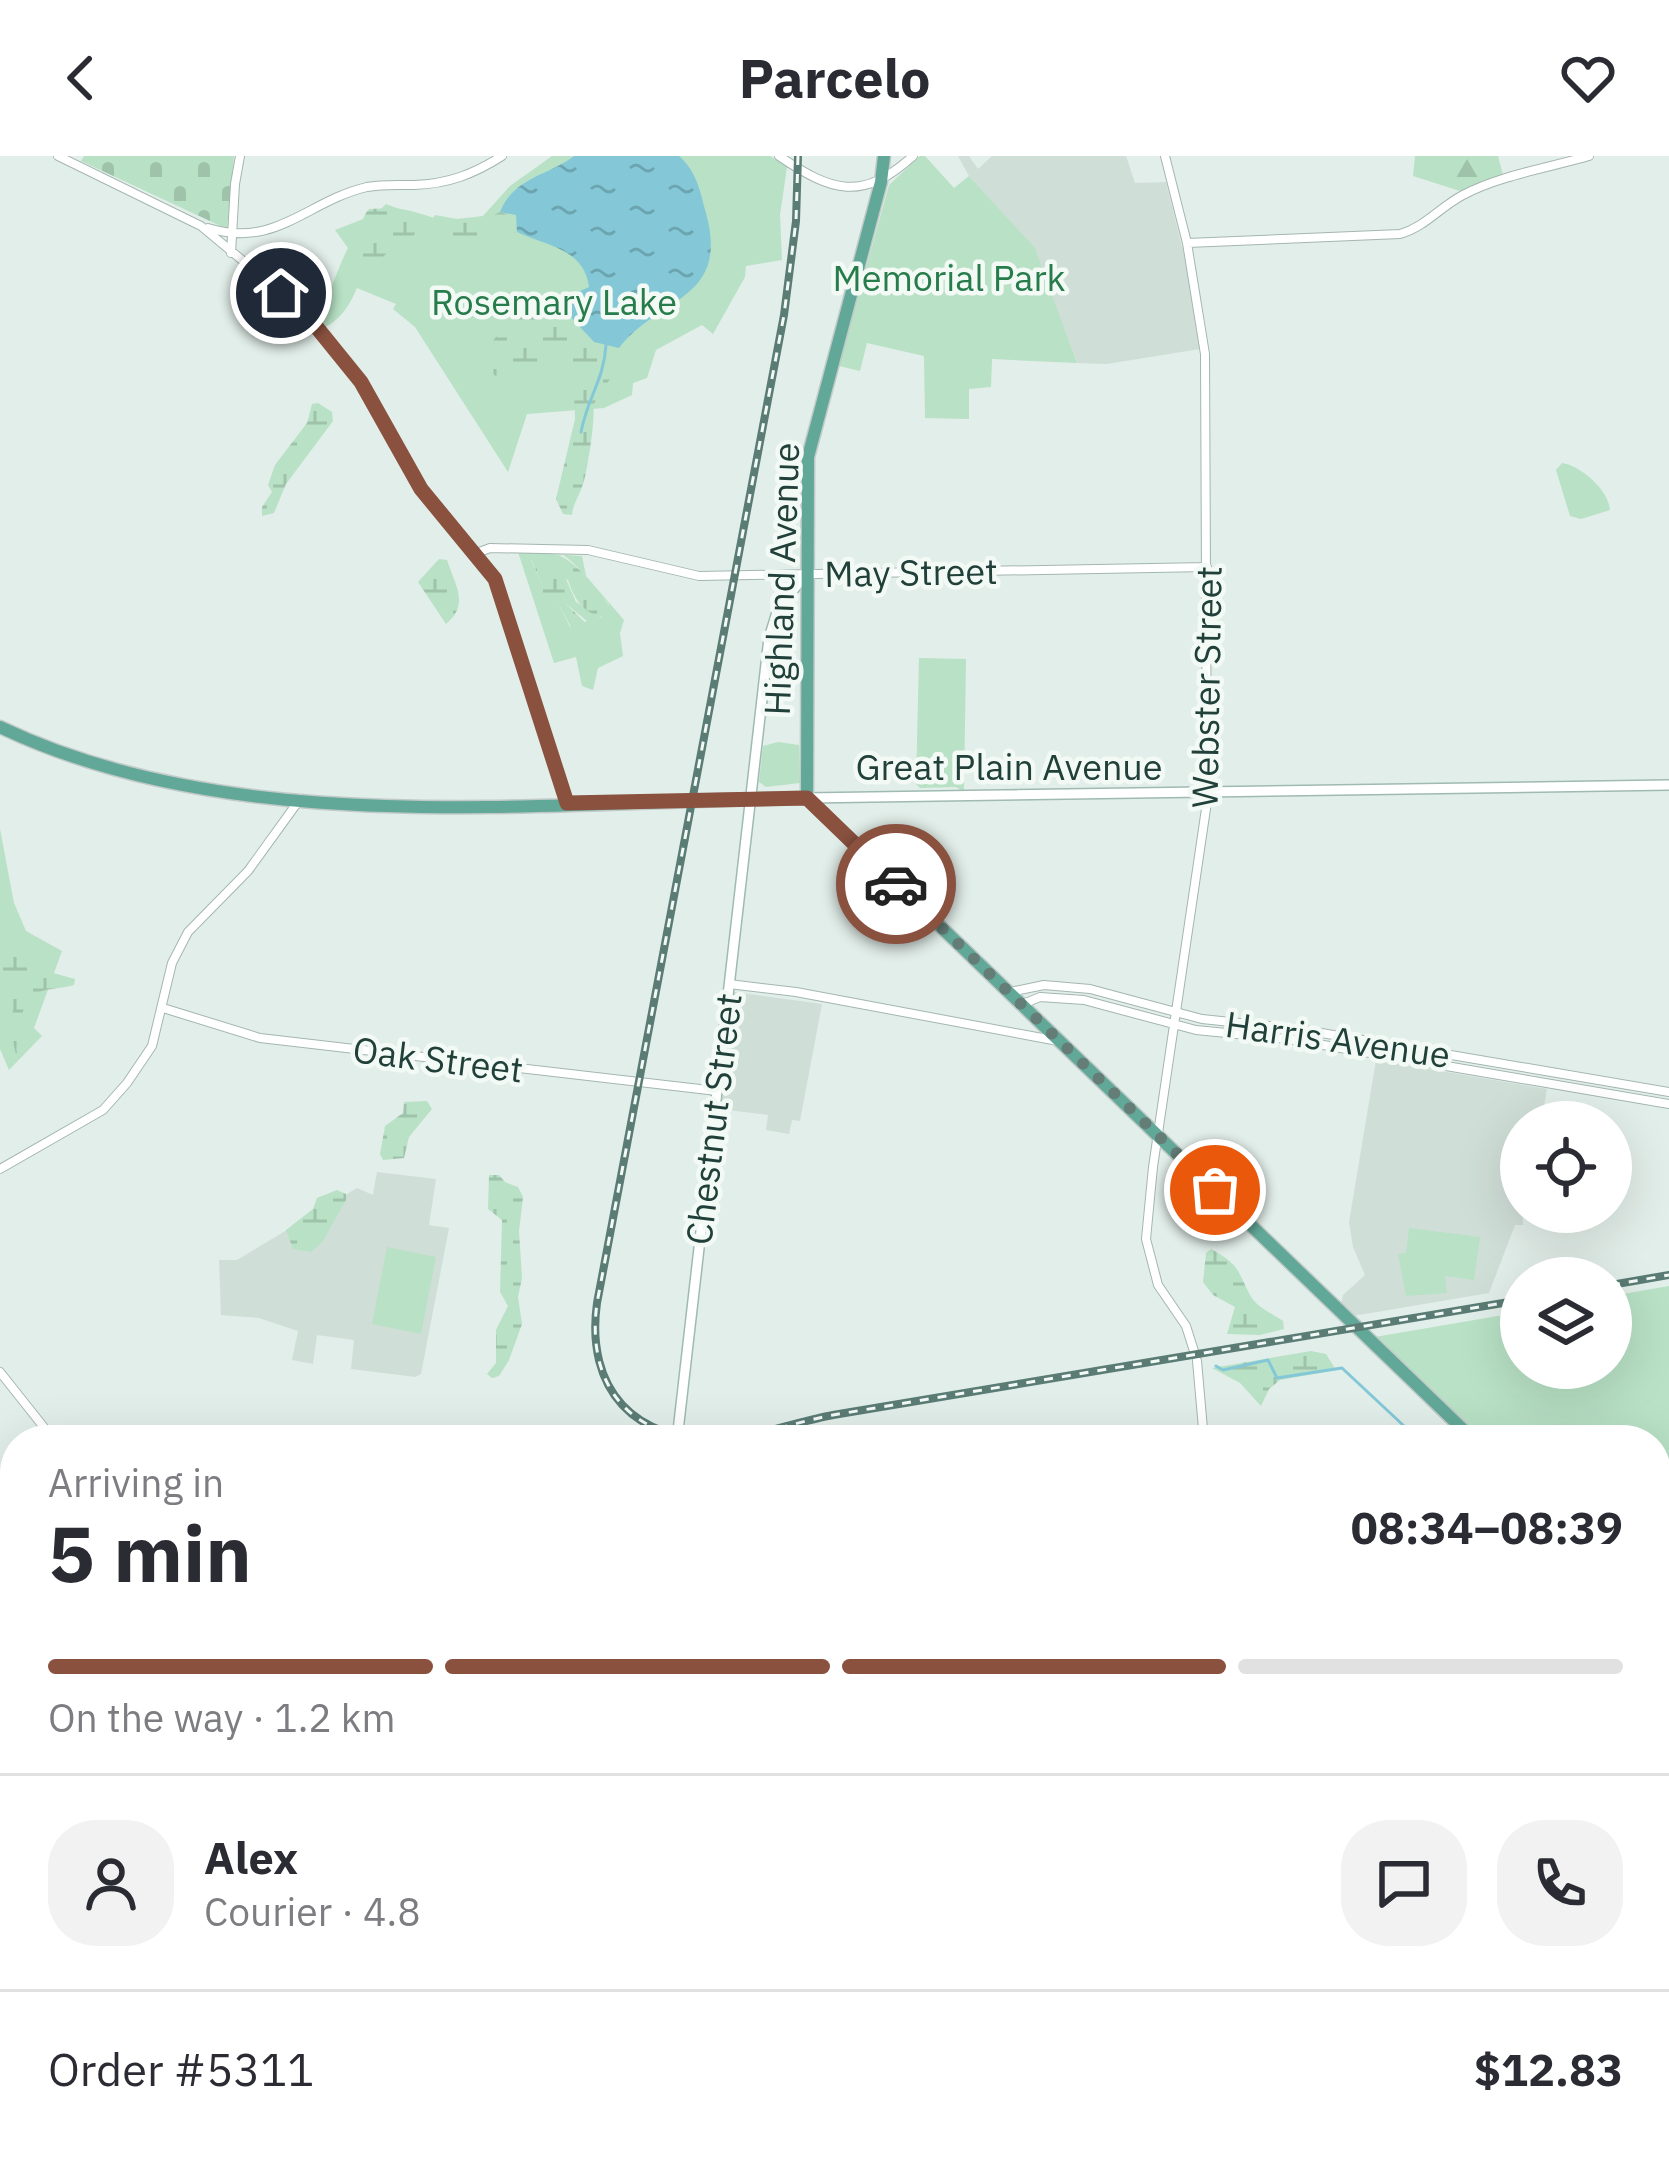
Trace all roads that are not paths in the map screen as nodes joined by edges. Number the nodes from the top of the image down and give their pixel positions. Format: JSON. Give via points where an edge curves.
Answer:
{"nodes":[{"id":1,"x":58,"y":156,"type":"edge"},
{"id":2,"x":240,"y":156,"type":"edge"},
{"id":3,"x":502,"y":156,"type":"edge"},
{"id":4,"x":779,"y":156,"type":"edge"},
{"id":5,"x":884,"y":156,"type":"edge"},
{"id":6,"x":914,"y":156,"type":"edge"},
{"id":7,"x":1165,"y":156,"type":"edge"},
{"id":8,"x":1589,"y":156,"type":"edge"},
{"id":9,"x":881,"y":182,"type":"junction"},
{"id":10,"x":201,"y":226,"type":"junction"},
{"id":11,"x":235,"y":235,"type":"junction"},
{"id":12,"x":1187,"y":243,"type":"junction"},
{"id":13,"x":231,"y":253,"type":"junction"},
{"id":14,"x":474,"y":554,"type":"junction"},
{"id":15,"x":1208,"y":567,"type":"junction"},
{"id":16,"x":806,"y":574,"type":"junction"},
{"id":17,"x":787,"y":596,"type":"junction"},
{"id":18,"x":806,"y":601,"type":"junction"},
{"id":19,"x":0,"y":727,"type":"edge"},
{"id":20,"x":1669,"y":785,"type":"edge"},
{"id":21,"x":1207,"y":794,"type":"junction"},
{"id":22,"x":843,"y":797,"type":"junction"},
{"id":23,"x":807,"y":798,"type":"junction"},
{"id":24,"x":301,"y":799,"type":"junction"},
{"id":25,"x":750,"y":799,"type":"junction"},
{"id":26,"x":567,"y":803,"type":"junction"},
{"id":27,"x":832,"y":822,"type":"junction"},
{"id":28,"x":729,"y":984,"type":"junction"},
{"id":29,"x":1009,"y":992,"type":"junction"},
{"id":30,"x":1022,"y":1005,"type":"junction"},
{"id":31,"x":163,"y":1008,"type":"junction"},
{"id":32,"x":1178,"y":1013,"type":"junction"},
{"id":33,"x":1176,"y":1024,"type":"junction"},
{"id":34,"x":1059,"y":1041,"type":"junction"},
{"id":35,"x":717,"y":1090,"type":"junction"},
{"id":36,"x":1669,"y":1092,"type":"edge"},
{"id":37,"x":1669,"y":1104,"type":"edge"},
{"id":38,"x":1158,"y":1135,"type":"junction"},
{"id":39,"x":0,"y":1169,"type":"edge"},
{"id":40,"x":0,"y":1372,"type":"edge"},
{"id":41,"x":42,"y":1425,"type":"edge"},
{"id":42,"x":678,"y":1425,"type":"edge"},
{"id":43,"x":1203,"y":1425,"type":"edge"},
{"id":44,"x":1458,"y":1425,"type":"edge"}],
"edges":[{"from":1,"to":10,"type":"street"},
{"from":2,"to":11,"type":"street"},
{"from":3,"to":11,"type":"street","via":[[465,177],[368,187],[276,228]]},
{"from":4,"to":9,"type":"street","via":[[830,187]]},
{"from":5,"to":9,"type":"main road","name":"Highland Avenue"},
{"from":6,"to":9,"type":"street"},
{"from":7,"to":12,"type":"street","name":"Webster Street"},
{"from":8,"to":12,"type":"street","via":[[1479,188],[1400,235]]},
{"from":9,"to":16,"type":"main road","name":"Highland Avenue","via":[[810,444]]},
{"from":10,"to":11,"type":"street"},
{"from":10,"to":13,"type":"street"},
{"from":11,"to":13,"type":"street"},
{"from":12,"to":15,"type":"street","name":"Webster Street","via":[[1205,354]]},
{"from":13,"to":14,"type":"street","via":[[317,327],[367,390],[421,489]]},
{"from":14,"to":16,"type":"street","name":"May Street","via":[[575,549],[695,576]]},
{"from":14,"to":26,"type":"street","via":[[502,595]]},
{"from":15,"to":16,"type":"street","name":"May Street"},
{"from":15,"to":21,"type":"street","name":"Webster Street"},
{"from":16,"to":17,"type":"main road"},
{"from":16,"to":18,"type":"main road","name":"Highland Avenue"},
{"from":17,"to":18,"type":"main road"},
{"from":17,"to":25,"type":"main road","name":"Chestnut Street","via":[[770,632]]},
{"from":18,"to":23,"type":"main road","name":"Highland Avenue"},
{"from":19,"to":24,"type":"main road","name":"Great Plain Avenue","via":[[121,772]]},
{"from":20,"to":21,"type":"main road","name":"Great Plain Avenue"},
{"from":21,"to":22,"type":"main road","name":"Great Plain Avenue"},
{"from":21,"to":32,"type":"street","name":"Webster Street"},
{"from":22,"to":23,"type":"main road","name":"Great Plain Avenue"},
{"from":22,"to":27,"type":"main road"},
{"from":23,"to":25,"type":"main road","name":"Great Plain Avenue"},
{"from":23,"to":27,"type":"main road"},
{"from":24,"to":26,"type":"main road","name":"Great Plain Avenue"},
{"from":24,"to":31,"type":"street","via":[[248,871],[188,932]]},
{"from":25,"to":26,"type":"main road","name":"Great Plain Avenue"},
{"from":25,"to":28,"type":"main road","name":"Chestnut Street"},
{"from":27,"to":29,"type":"main road"},
{"from":28,"to":34,"type":"street"},
{"from":28,"to":35,"type":"main road","name":"Chestnut Street"},
{"from":29,"to":30,"type":"main road"},
{"from":29,"to":32,"type":"street","name":"Harris Avenue","via":[[1078,987]]},
{"from":30,"to":33,"type":"street","name":"Harris Avenue","via":[[1040,997],[1080,999]]},
{"from":30,"to":34,"type":"main road"},
{"from":31,"to":35,"type":"street","name":"Oak Street","via":[[260,1038]]},
{"from":31,"to":39,"type":"street","via":[[152,1046],[112,1101]]},
{"from":32,"to":33,"type":"street","name":"Webster Street"},
{"from":32,"to":36,"type":"street","name":"Harris Avenue"},
{"from":33,"to":37,"type":"street","name":"Harris Avenue"},
{"from":33,"to":38,"type":"street","name":"Webster Street"},
{"from":34,"to":38,"type":"main road"},
{"from":35,"to":42,"type":"main road","name":"Chestnut Street"},
{"from":38,"to":43,"type":"street","name":"Webster Street","via":[[1148,1253],[1196,1356]]},
{"from":38,"to":44,"type":"main road"},
{"from":40,"to":41,"type":"street"}]}
